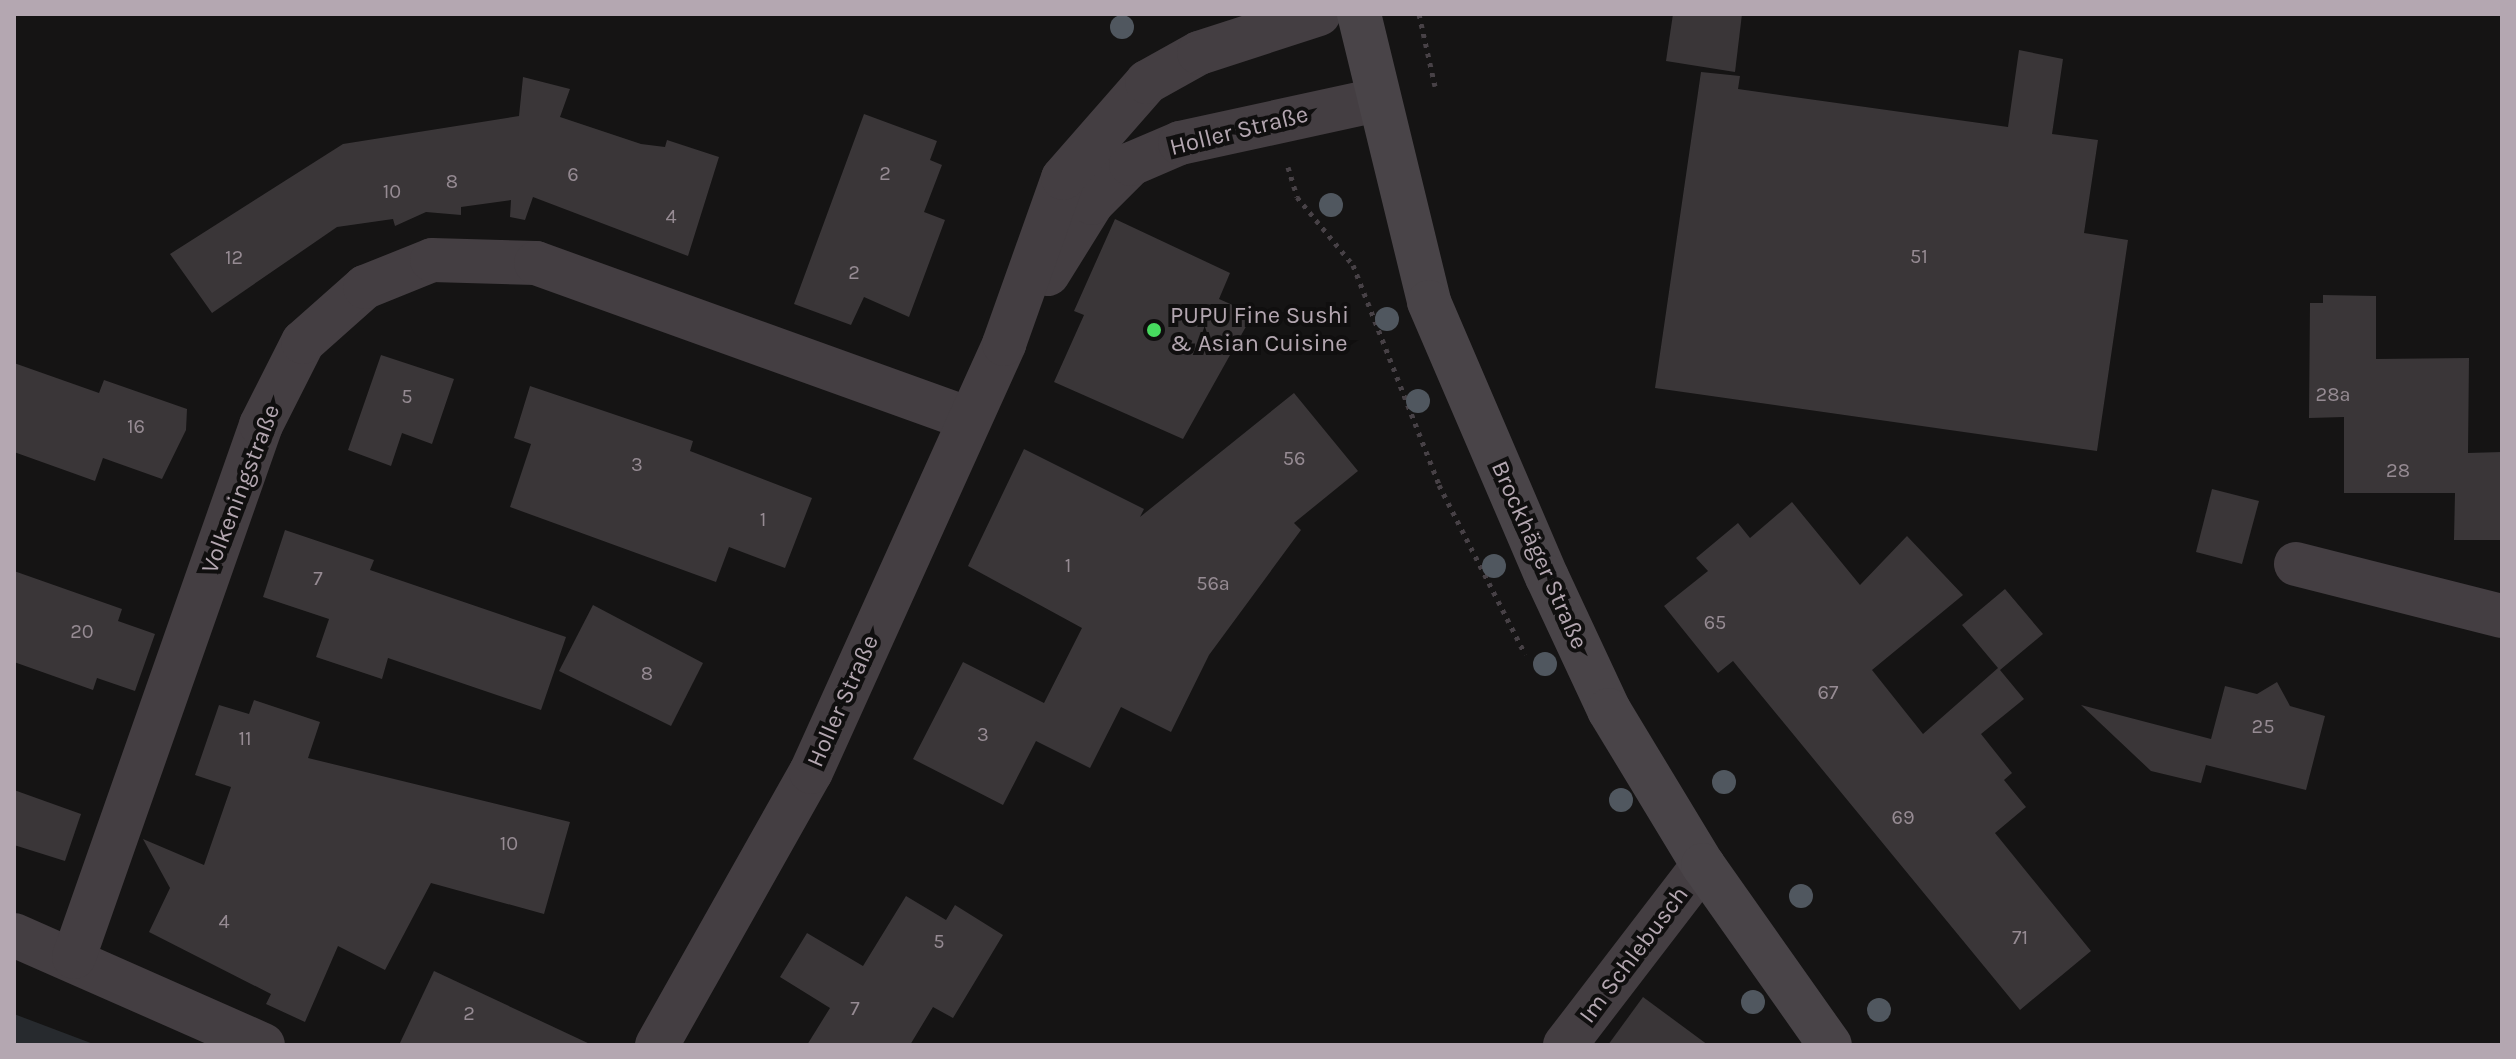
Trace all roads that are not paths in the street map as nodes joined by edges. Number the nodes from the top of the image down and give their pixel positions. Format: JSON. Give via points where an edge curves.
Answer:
{"nodes":[{"id":1,"x":1319,"y":14,"type":"edge"},
{"id":2,"x":1359,"y":14,"type":"edge"},
{"id":3,"x":1378,"y":100,"type":"junction"},
{"id":4,"x":1004,"y":344,"type":"junction"},
{"id":5,"x":970,"y":419,"type":"junction"},
{"id":6,"x":2296,"y":564,"type":"dead end"},
{"id":7,"x":2502,"y":616,"type":"edge"},
{"id":8,"x":1703,"y":865,"type":"junction"},
{"id":9,"x":14,"y":935,"type":"edge"},
{"id":10,"x":74,"y":957,"type":"junction"},
{"id":11,"x":263,"y":1045,"type":"edge"},
{"id":12,"x":657,"y":1045,"type":"edge"},
{"id":13,"x":1565,"y":1045,"type":"edge"},
{"id":14,"x":1830,"y":1045,"type":"edge"}],
"edges":[{"from":1,"to":4,"type":"street","name":"Holler Straße","via":[[1199,53],[1147,82],[1063,178]]},
{"from":2,"to":3,"type":"main road","name":"Brockhäger Straße"},
{"from":3,"to":4,"type":"street","name":"Holler Straße","via":[[1180,143],[1131,164],[1092,203]]},
{"from":3,"to":8,"type":"main road","name":"Brockhäger Straße","via":[[1429,302],[1609,710]]},
{"from":4,"to":5,"type":"street","name":"Holler Straße"},
{"from":5,"to":10,"type":"street","name":"Volkeningstraße","via":[[503,257],[432,260],[365,287],[303,342],[261,425]]},
{"from":5,"to":12,"type":"street","name":"Holler Straße","via":[[811,772]]},
{"from":6,"to":7,"type":"street"},
{"from":8,"to":13,"type":"street","name":"Im Schlebusch"},
{"from":8,"to":14,"type":"main road","name":"Brockhäger Straße"},
{"from":9,"to":10,"type":"street"},
{"from":10,"to":11,"type":"street"}]}
